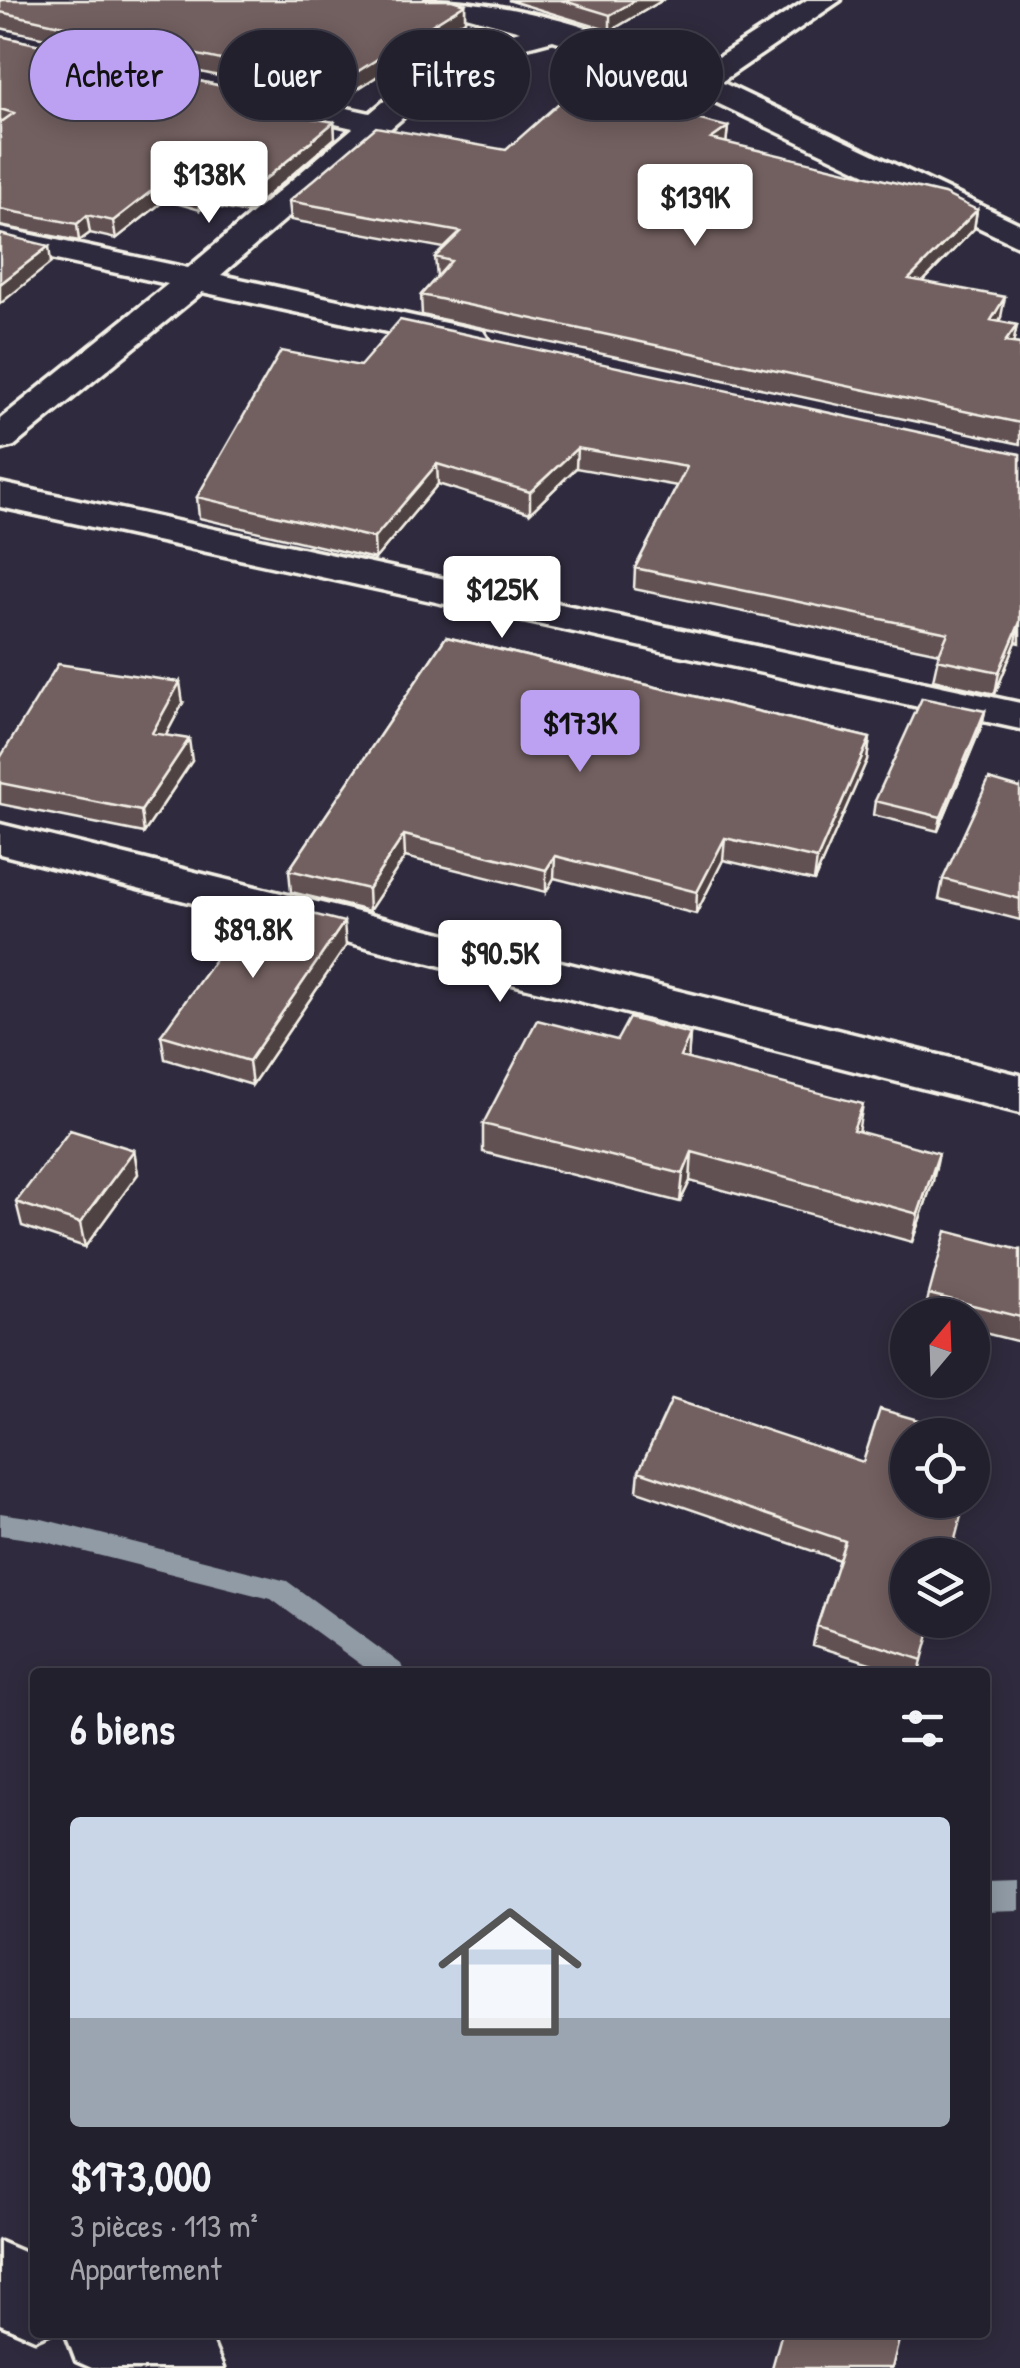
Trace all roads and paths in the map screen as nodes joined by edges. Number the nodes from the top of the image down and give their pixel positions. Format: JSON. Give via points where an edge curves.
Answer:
{"nodes":[{"id":1,"x":440,"y":0,"type":"edge"},
{"id":2,"x":828,"y":0,"type":"edge"},
{"id":3,"x":472,"y":9,"type":"junction"},
{"id":4,"x":465,"y":30,"type":"edge"},
{"id":5,"x":549,"y":32,"type":"joint"},
{"id":6,"x":530,"y":37,"type":"edge"},
{"id":7,"x":723,"y":68,"type":"edge"},
{"id":8,"x":199,"y":84,"type":"edge"},
{"id":9,"x":723,"y":95,"type":"edge"},
{"id":10,"x":381,"y":120,"type":"edge"},
{"id":11,"x":376,"y":124,"type":"junction"},
{"id":12,"x":1020,"y":237,"type":"edge"},
{"id":13,"x":0,"y":238,"type":"edge"},
{"id":14,"x":196,"y":280,"type":"junction"},
{"id":15,"x":498,"y":346,"type":"edge"},
{"id":16,"x":0,"y":438,"type":"edge"},
{"id":17,"x":0,"y":495,"type":"edge"},
{"id":18,"x":1020,"y":716,"type":"edge"},
{"id":19,"x":0,"y":839,"type":"edge"},
{"id":20,"x":1020,"y":1094,"type":"edge"},
{"id":21,"x":0,"y":2282,"type":"edge"},
{"id":22,"x":30,"y":2297,"type":"edge"},
{"id":23,"x":118,"y":2338,"type":"edge"},
{"id":24,"x":182,"y":2368,"type":"edge"}],
"edges":[{"from":1,"to":3,"type":"street"},
{"from":2,"to":7,"type":"street"},
{"from":3,"to":4,"type":"street"},
{"from":3,"to":5,"type":"street"},
{"from":5,"to":6,"type":"street"},
{"from":8,"to":11,"type":"street"},
{"from":9,"to":12,"type":"street"},
{"from":10,"to":11,"type":"street"},
{"from":11,"to":14,"type":"street"},
{"from":13,"to":14,"type":"street"},
{"from":14,"to":15,"type":"street"},
{"from":14,"to":16,"type":"street"},
{"from":17,"to":18,"type":"street"},
{"from":19,"to":20,"type":"street"},
{"from":21,"to":22,"type":"street"},
{"from":23,"to":24,"type":"street"}]}
